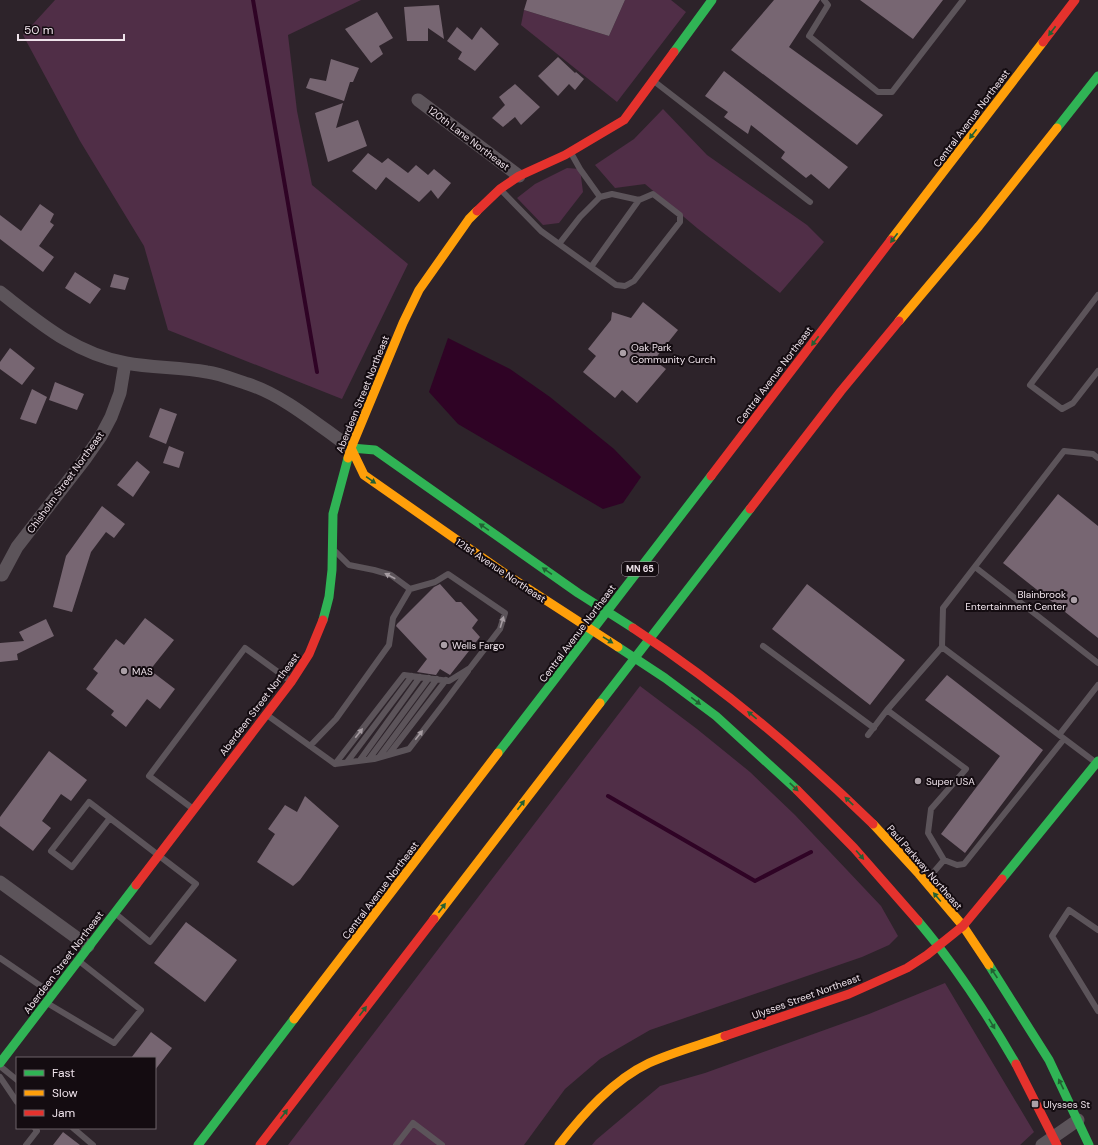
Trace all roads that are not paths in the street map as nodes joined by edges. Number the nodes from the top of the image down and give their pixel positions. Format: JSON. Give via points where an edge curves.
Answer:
{"nodes":[{"id":1,"x":824,"y":0,"type":"edge"},
{"id":2,"x":963,"y":0,"type":"edge"},
{"id":3,"x":1075,"y":0,"type":"edge"},
{"id":4,"x":708,"y":1,"type":"edge"},
{"id":5,"x":1098,"y":76,"type":"edge"},
{"id":6,"x":653,"y":81,"type":"junction"},
{"id":7,"x":418,"y":100,"type":"dead end"},
{"id":8,"x":570,"y":152,"type":"junction"},
{"id":9,"x":519,"y":176,"type":"junction"},
{"id":10,"x":500,"y":189,"type":"junction"},
{"id":11,"x":600,"y":197,"type":"junction"},
{"id":12,"x":639,"y":200,"type":"junction"},
{"id":13,"x":810,"y":202,"type":"dead end"},
{"id":14,"x":559,"y":244,"type":"junction"},
{"id":15,"x":591,"y":267,"type":"junction"},
{"id":16,"x":0,"y":292,"type":"edge"},
{"id":17,"x":1098,"y":295,"type":"edge"},
{"id":18,"x":125,"y":363,"type":"junction"},
{"id":19,"x":1098,"y":371,"type":"edge"},
{"id":20,"x":350,"y":448,"type":"junction"},
{"id":21,"x":1098,"y":458,"type":"edge"},
{"id":22,"x":332,"y":548,"type":"junction"},
{"id":23,"x":975,"y":567,"type":"junction"},
{"id":24,"x":1,"y":574,"type":"edge"},
{"id":25,"x":410,"y":590,"type":"junction"},
{"id":26,"x":763,"y":646,"type":"dead end"},
{"id":27,"x":942,"y":647,"type":"junction"},
{"id":28,"x":1098,"y":664,"type":"edge"},
{"id":29,"x":470,"y":668,"type":"junction"},
{"id":30,"x":412,"y":676,"type":"junction"},
{"id":31,"x":420,"y":677,"type":"junction"},
{"id":32,"x":429,"y":678,"type":"junction"},
{"id":33,"x":437,"y":679,"type":"junction"},
{"id":34,"x":446,"y":680,"type":"junction"},
{"id":35,"x":291,"y":682,"type":"junction"},
{"id":36,"x":1098,"y":685,"type":"edge"},
{"id":37,"x":887,"y":710,"type":"junction"},
{"id":38,"x":266,"y":714,"type":"junction"},
{"id":39,"x":874,"y":728,"type":"junction"},
{"id":40,"x":868,"y":735,"type":"dead end"},
{"id":41,"x":1061,"y":737,"type":"junction"},
{"id":42,"x":310,"y":746,"type":"junction"},
{"id":43,"x":390,"y":754,"type":"junction"},
{"id":44,"x":379,"y":757,"type":"junction"},
{"id":45,"x":369,"y":759,"type":"junction"},
{"id":46,"x":360,"y":760,"type":"junction"},
{"id":47,"x":347,"y":762,"type":"junction"},
{"id":48,"x":335,"y":764,"type":"junction"},
{"id":49,"x":1098,"y":764,"type":"edge"},
{"id":50,"x":193,"y":810,"type":"junction"},
{"id":51,"x":110,"y":818,"type":"junction"},
{"id":52,"x":159,"y":854,"type":"junction"},
{"id":53,"x":944,"y":860,"type":"junction"},
{"id":54,"x":0,"y":882,"type":"edge"},
{"id":55,"x":925,"y":882,"type":"junction"},
{"id":56,"x":114,"y":913,"type":"junction"},
{"id":57,"x":963,"y":926,"type":"junction"},
{"id":58,"x":1098,"y":930,"type":"edge"},
{"id":59,"x":88,"y":946,"type":"junction"},
{"id":60,"x":939,"y":946,"type":"junction"},
{"id":61,"x":0,"y":959,"type":"edge"},
{"id":62,"x":78,"y":960,"type":"junction"},
{"id":63,"x":52,"y":994,"type":"junction"},
{"id":64,"x":46,"y":1003,"type":"junction"},
{"id":65,"x":1098,"y":1011,"type":"edge"},
{"id":66,"x":0,"y":1065,"type":"edge"},
{"id":67,"x":0,"y":1077,"type":"edge"},
{"id":68,"x":16,"y":1079,"type":"edge"},
{"id":69,"x":16,"y":1101,"type":"edge"},
{"id":70,"x":1078,"y":1120,"type":"junction"},
{"id":71,"x":36,"y":1129,"type":"edge"},
{"id":72,"x":74,"y":1129,"type":"edge"},
{"id":73,"x":1055,"y":1141,"type":"edge"},
{"id":74,"x":200,"y":1143,"type":"edge"},
{"id":75,"x":26,"y":1145,"type":"edge"},
{"id":76,"x":93,"y":1145,"type":"edge"},
{"id":77,"x":260,"y":1145,"type":"edge"},
{"id":78,"x":396,"y":1145,"type":"edge"},
{"id":79,"x":442,"y":1145,"type":"edge"},
{"id":80,"x":559,"y":1145,"type":"edge"},
{"id":81,"x":1042,"y":1145,"type":"edge"},
{"id":82,"x":1089,"y":1145,"type":"edge"}],
"edges":[{"from":1,"to":2,"type":"lane","via":[[828,6],[809,36],[878,92],[892,92]]},
{"from":3,"to":74,"type":"main road","name":"Central Avenue Northeast","number":"MN 65","one_way":true},
{"from":4,"to":6,"type":"main road","name":"Aberdeen Street Northeast"},
{"from":77,"to":5,"type":"main road","one_way":true,"via":[[841,391],[979,226]]},
{"from":6,"to":8,"type":"main road","name":"Aberdeen Street Northeast","via":[[624,120]]},
{"from":6,"to":13,"type":"lane"},
{"from":7,"to":9,"type":"street","name":"120th Lane Northeast"},
{"from":8,"to":9,"type":"main road","name":"Aberdeen Street Northeast"},
{"from":8,"to":11,"type":"lane"},
{"from":9,"to":10,"type":"main road","name":"Aberdeen Street Northeast"},
{"from":10,"to":14,"type":"lane","via":[[541,231]]},
{"from":10,"to":20,"type":"main road","name":"Aberdeen Street Northeast","via":[[469,219],[419,290]]},
{"from":11,"to":12,"type":"lane","via":[[612,194]]},
{"from":11,"to":14,"type":"lane","via":[[580,216]]},
{"from":12,"to":15,"type":"lane"},
{"from":12,"to":15,"type":"lane","via":[[653,194],[680,215],[680,222],[634,281],[625,286],[616,285]]},
{"from":14,"to":15,"type":"lane"},
{"from":16,"to":18,"type":"street","name":"121st Avenue Northeast","via":[[67,342]]},
{"from":17,"to":19,"type":"lane","via":[[1030,384],[1062,409],[1073,404]]},
{"from":18,"to":20,"type":"street","name":"121st Avenue Northeast","via":[[208,372],[249,384],[273,394]]},
{"from":18,"to":24,"type":"street","name":"Chisholm Street Northeast","via":[[120,393],[101,436],[17,547]]},
{"from":20,"to":22,"type":"main road","name":"Aberdeen Street Northeast","via":[[333,514]]},
{"from":55,"to":20,"type":"main road","name":"Paul Parkway Northeast","one_way":true,"via":[[873,824],[824,777],[733,699],[375,450]]},
{"from":20,"to":60,"type":"main road","name":"121st Avenue Northeast","one_way":true,"via":[[364,475],[507,575],[665,678],[716,716],[809,802],[854,848]]},
{"from":21,"to":23,"type":"lane","via":[[1093,454],[1064,451]]},
{"from":25,"to":22,"type":"lane","one_way":true,"via":[[391,575],[349,565]]},
{"from":22,"to":35,"type":"main road","name":"Aberdeen Street Northeast","via":[[329,596],[323,622],[310,654]]},
{"from":23,"to":27,"type":"lane","via":[[943,608]]},
{"from":23,"to":28,"type":"lane"},
{"from":29,"to":25,"type":"lane","one_way":true,"via":[[500,628],[505,613],[448,574],[435,582]]},
{"from":25,"to":42,"type":"lane","via":[[392,618],[389,645],[336,720]]},
{"from":26,"to":39,"type":"lane"},
{"from":27,"to":37,"type":"lane"},
{"from":27,"to":41,"type":"lane"},
{"from":29,"to":34,"type":"lane","via":[[449,681]]},
{"from":43,"to":29,"type":"lane","one_way":true,"via":[[409,749]]},
{"from":30,"to":31,"type":"lane"},
{"from":30,"to":47,"type":"lane"},
{"from":48,"to":30,"type":"lane","one_way":true,"via":[[404,675]]},
{"from":31,"to":32,"type":"lane"},
{"from":31,"to":46,"type":"lane"},
{"from":32,"to":33,"type":"lane"},
{"from":32,"to":45,"type":"lane"},
{"from":33,"to":34,"type":"lane"},
{"from":33,"to":44,"type":"lane"},
{"from":34,"to":43,"type":"lane"},
{"from":35,"to":38,"type":"main road","name":"Aberdeen Street Northeast"},
{"from":35,"to":50,"type":"lane","via":[[245,648],[148,776]]},
{"from":36,"to":41,"type":"lane"},
{"from":37,"to":39,"type":"lane"},
{"from":37,"to":53,"type":"lane","via":[[966,769],[931,809],[928,833]]},
{"from":38,"to":42,"type":"lane"},
{"from":38,"to":50,"type":"main road","name":"Aberdeen Street Northeast"},
{"from":39,"to":40,"type":"lane"},
{"from":41,"to":49,"type":"lane"},
{"from":41,"to":53,"type":"lane","via":[[964,864],[957,865]]},
{"from":42,"to":48,"type":"lane"},
{"from":43,"to":44,"type":"lane"},
{"from":44,"to":45,"type":"lane"},
{"from":45,"to":46,"type":"lane"},
{"from":46,"to":47,"type":"lane"},
{"from":47,"to":48,"type":"lane"},
{"from":49,"to":57,"type":"main road","name":"Ulysses Street Northeast"},
{"from":50,"to":52,"type":"main road","name":"Aberdeen Street Northeast"},
{"from":51,"to":51,"type":"lane","via":[[89,802],[51,851],[72,867]]},
{"from":51,"to":52,"type":"lane"},
{"from":52,"to":56,"type":"main road","name":"Aberdeen Street Northeast"},
{"from":52,"to":56,"type":"lane","via":[[196,884],[150,942]]},
{"from":53,"to":55,"type":"lane"},
{"from":54,"to":59,"type":"street"},
{"from":57,"to":55,"type":"main road","name":"Paul Parkway Northeast","one_way":true},
{"from":56,"to":59,"type":"main road","name":"Aberdeen Street Northeast"},
{"from":57,"to":60,"type":"main road","name":"Ulysses Street Northeast"},
{"from":70,"to":57,"type":"main road","name":"Paul Parkway Northeast","one_way":true,"via":[[1049,1060]]},
{"from":58,"to":65,"type":"lane","via":[[1069,910],[1052,936]]},
{"from":59,"to":62,"type":"main road","name":"Aberdeen Street Northeast"},
{"from":60,"to":73,"type":"main road","one_way":true,"via":[[991,1021],[1024,1078]]},
{"from":60,"to":80,"type":"main road","name":"Ulysses Street Northeast","via":[[907,968],[849,994],[648,1064],[619,1081],[589,1109]]},
{"from":61,"to":63,"type":"lane"},
{"from":62,"to":63,"type":"main road","name":"Aberdeen Street Northeast"},
{"from":62,"to":64,"type":"lane","via":[[141,1010],[114,1043]]},
{"from":63,"to":64,"type":"main road","name":"Aberdeen Street Northeast"},
{"from":64,"to":66,"type":"main road","name":"Aberdeen Street Northeast"},
{"from":66,"to":68,"type":"lane"},
{"from":67,"to":69,"type":"lane"},
{"from":70,"to":73,"type":"street"},
{"from":70,"to":82,"type":"main road","name":"Paul Parkway Northeast"},
{"from":71,"to":75,"type":"lane","via":[[37,1131]]},
{"from":72,"to":76,"type":"lane"},
{"from":73,"to":81,"type":"street"},
{"from":78,"to":79,"type":"lane","via":[[412,1123]]}]}
